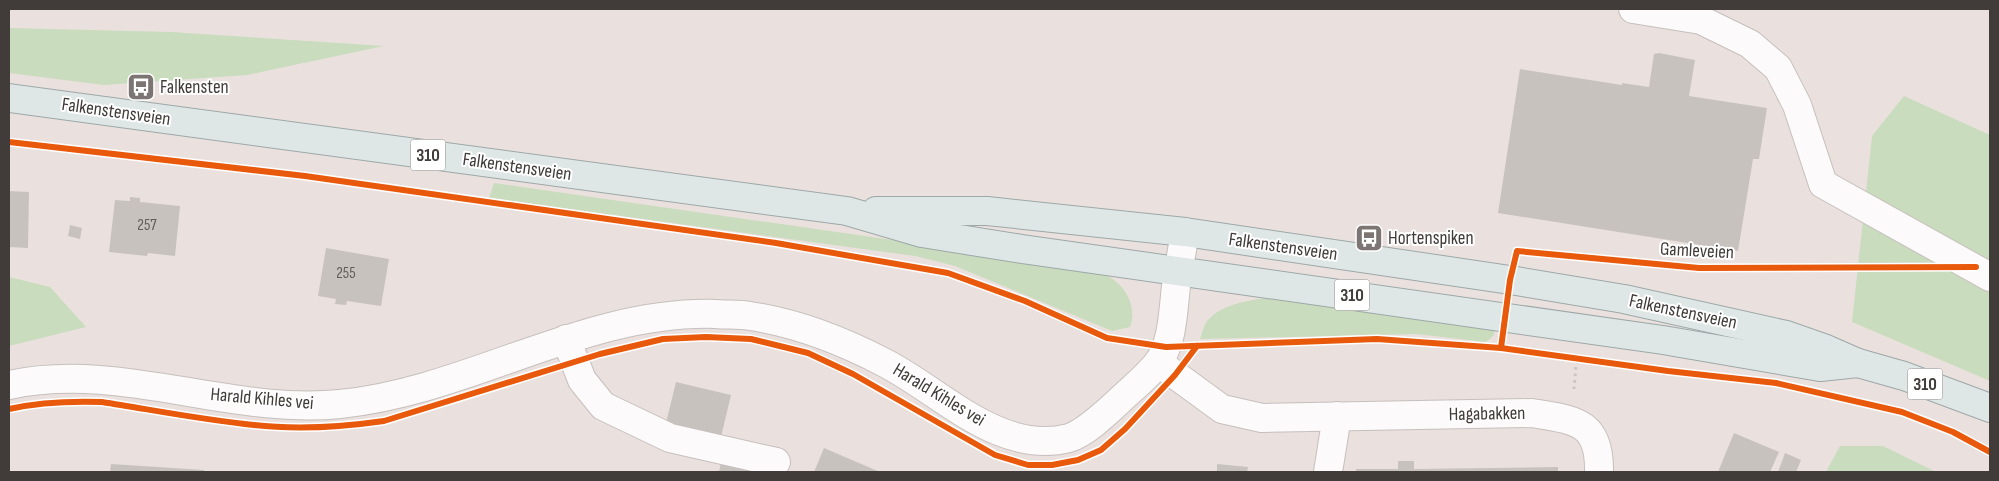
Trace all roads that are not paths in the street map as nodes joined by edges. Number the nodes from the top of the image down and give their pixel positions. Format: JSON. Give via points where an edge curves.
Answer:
{"nodes":[{"id":1,"x":1633,"y":9,"type":"edge"},
{"id":2,"x":9,"y":98,"type":"edge"},
{"id":3,"x":847,"y":212,"type":"junction"},
{"id":4,"x":1185,"y":232,"type":"junction"},
{"id":5,"x":1178,"y":270,"type":"junction"},
{"id":6,"x":1983,"y":272,"type":"edge"},
{"id":7,"x":566,"y":340,"type":"junction"},
{"id":8,"x":1159,"y":363,"type":"junction"},
{"id":9,"x":1858,"y":363,"type":"junction"},
{"id":10,"x":9,"y":385,"type":"edge"},
{"id":11,"x":1990,"y":408,"type":"edge"},
{"id":12,"x":1337,"y":416,"type":"junction"},
{"id":13,"x":776,"y":462,"type":"dead end"},
{"id":14,"x":1328,"y":472,"type":"edge"},
{"id":15,"x":1599,"y":472,"type":"edge"}],
"edges":[{"from":1,"to":6,"type":"street","via":[[1701,20],[1750,44],[1778,68],[1798,105],[1823,184]]},
{"from":2,"to":3,"type":"main road","name":"Falkenstensveien","number":"310"},
{"from":3,"to":4,"type":"main road","name":"Falkenstensveien","number":"310","via":[[987,212]]},
{"from":3,"to":5,"type":"main road","name":"Falkenstensveien","number":"310","via":[[922,233]]},
{"from":4,"to":5,"type":"street","name":"Harald Kihles vei"},
{"from":4,"to":9,"type":"main road","name":"Falkenstensveien","number":"310","via":[[1632,301],[1786,335]]},
{"from":5,"to":8,"type":"street","name":"Harald Kihles vei","via":[[1170,333]]},
{"from":5,"to":9,"type":"main road","name":"Falkenstensveien","number":"310","via":[[1820,366]]},
{"from":7,"to":8,"type":"street","name":"Harald Kihles vei","via":[[607,326],[653,317],[749,316],[792,325],[839,340],[888,364],[982,424],[1016,437],[1042,441],[1071,438],[1102,418]]},
{"from":7,"to":10,"type":"street","name":"Harald Kihles vei","via":[[422,388],[340,404],[268,403],[87,378],[56,378]]},
{"from":7,"to":13,"type":"street","via":[[582,380],[603,406],[670,438]]},
{"from":8,"to":12,"type":"street","name":"Hagabakken","via":[[1222,409],[1262,418]]},
{"from":9,"to":11,"type":"main road","name":"Falkenstensveien","number":"310","via":[[1904,376]]},
{"from":12,"to":14,"type":"street"},
{"from":12,"to":15,"type":"street","name":"Hagabakken","via":[[1532,413],[1571,420],[1592,434],[1599,453]]}]}
